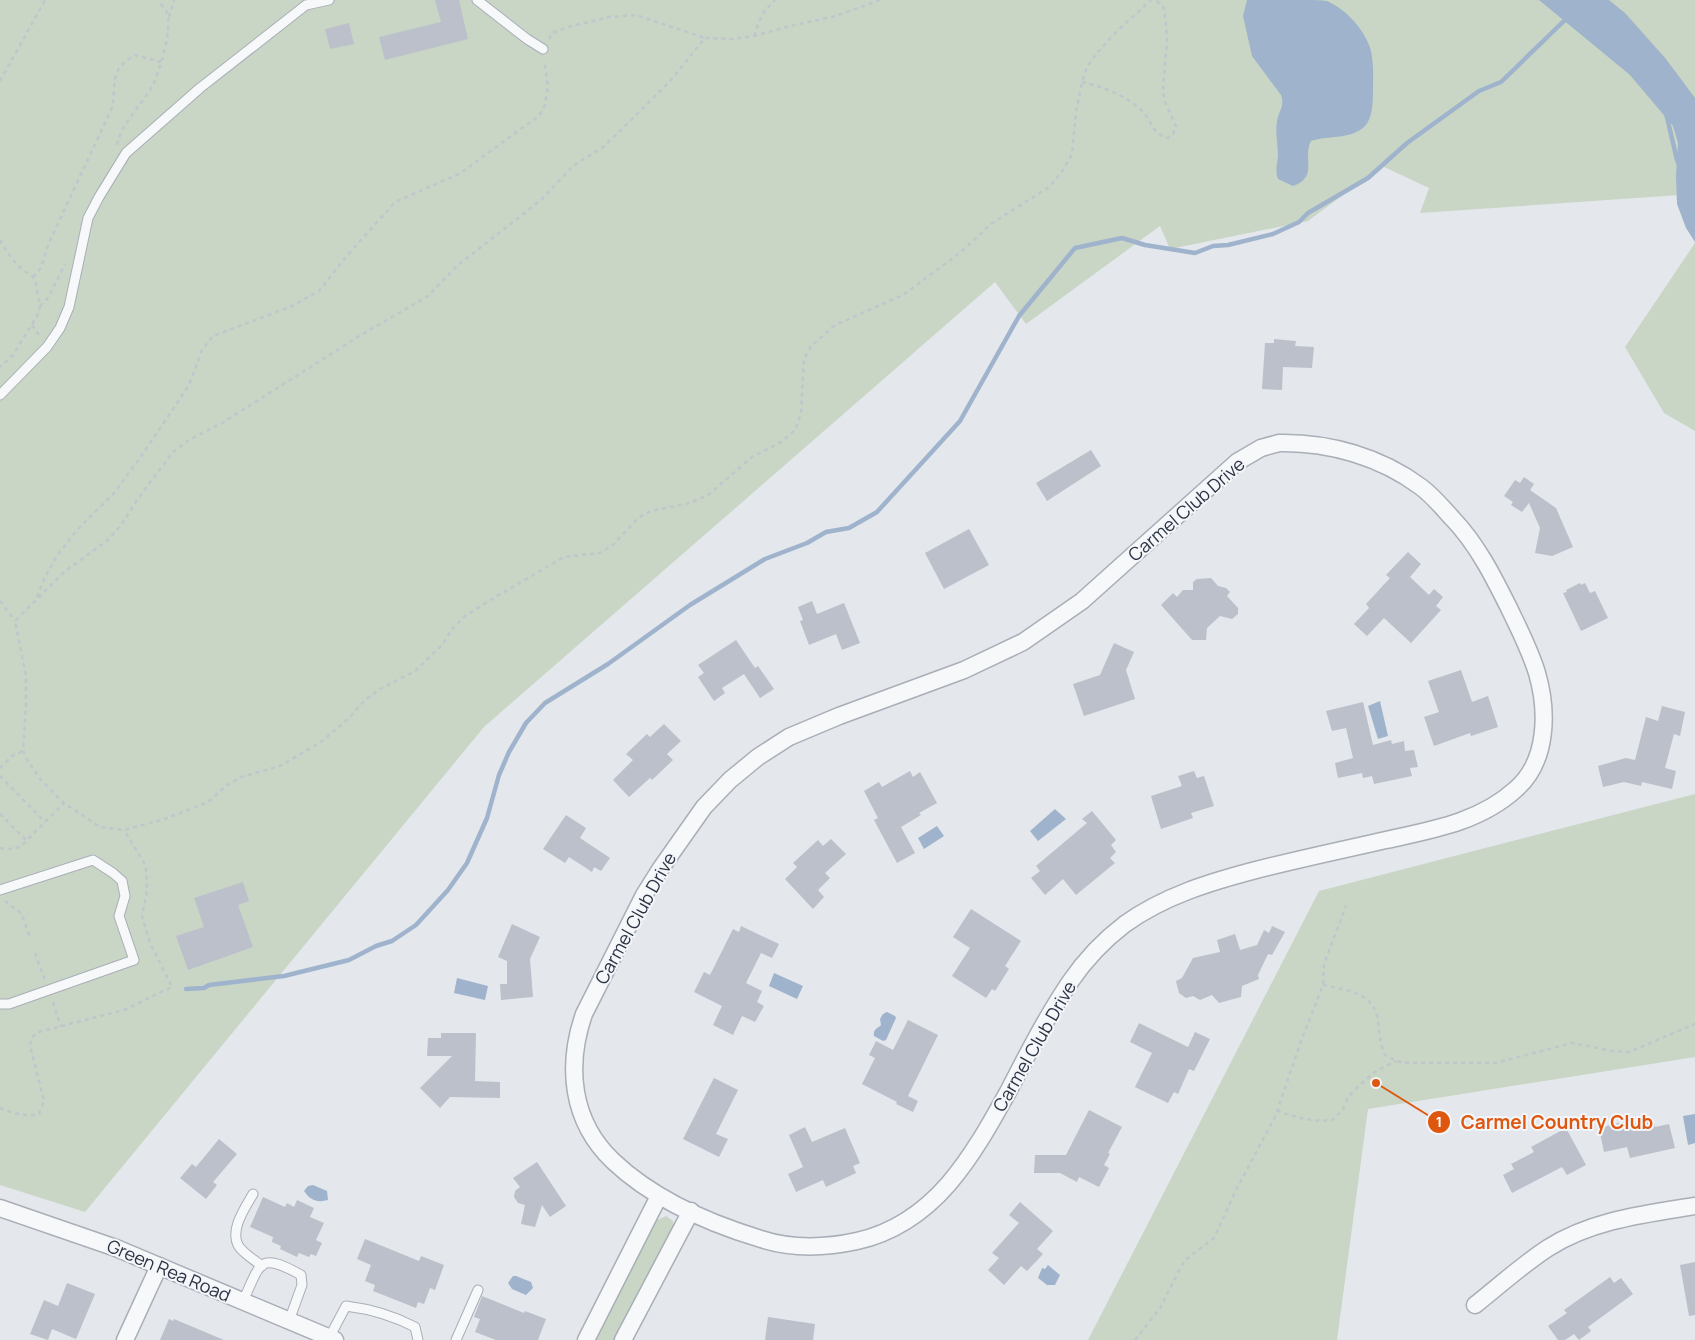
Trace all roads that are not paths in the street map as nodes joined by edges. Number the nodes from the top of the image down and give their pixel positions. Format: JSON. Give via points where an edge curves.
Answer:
{"nodes":[{"id":1,"x":328,"y":0,"type":"edge"},
{"id":2,"x":477,"y":0,"type":"edge"},
{"id":3,"x":544,"y":49,"type":"road end"},
{"id":4,"x":0,"y":395,"type":"edge"},
{"id":5,"x":1,"y":894,"type":"edge"},
{"id":6,"x":0,"y":1004,"type":"edge"},
{"id":7,"x":253,"y":1194,"type":"dead end"},
{"id":8,"x":659,"y":1196,"type":"junction"},
{"id":9,"x":1695,"y":1206,"type":"edge"},
{"id":10,"x":0,"y":1208,"type":"edge"},
{"id":11,"x":690,"y":1211,"type":"junction"},
{"id":12,"x":159,"y":1266,"type":"junction"},
{"id":13,"x":262,"y":1266,"type":"junction"},
{"id":14,"x":478,"y":1290,"type":"dead end"},
{"id":15,"x":243,"y":1301,"type":"junction"},
{"id":16,"x":1475,"y":1305,"type":"dead end"},
{"id":17,"x":289,"y":1321,"type":"junction"},
{"id":18,"x":332,"y":1339,"type":"edge"},
{"id":19,"x":125,"y":1340,"type":"edge"},
{"id":20,"x":418,"y":1340,"type":"edge"},
{"id":21,"x":456,"y":1340,"type":"edge"},
{"id":22,"x":586,"y":1340,"type":"edge"},
{"id":23,"x":623,"y":1340,"type":"edge"}],
"edges":[{"from":1,"to":4,"type":"lane","via":[[306,5],[200,88],[126,153],[88,218],[70,307],[60,328],[47,347]]},
{"from":2,"to":3,"type":"lane"},
{"from":5,"to":6,"type":"lane","via":[[93,860],[122,881],[125,896],[119,916],[134,960],[9,1004]]},
{"from":7,"to":13,"type":"lane","via":[[235,1233],[238,1246]]},
{"from":8,"to":11,"type":"street","name":"Carmel Club Drive"},
{"from":8,"to":11,"type":"street","name":"Carmel Club Drive","via":[[624,1171],[593,1138],[575,1096],[574,1053],[584,1014],[644,895],[704,806],[730,780],[789,737],[964,670],[1023,642],[1082,601],[1237,462],[1261,448],[1298,442],[1363,457],[1393,469],[1419,485],[1458,523],[1495,580],[1523,637],[1542,691],[1544,716],[1538,755],[1533,769],[1518,788],[1472,818],[1218,880],[1154,907],[1127,923],[1102,944],[1070,982],[1044,1023],[983,1137],[960,1171],[924,1209],[890,1230],[840,1245],[791,1246],[754,1237]]},
{"from":8,"to":22,"type":"street"},
{"from":9,"to":16,"type":"street","via":[[1630,1216],[1581,1232],[1549,1248]]},
{"from":10,"to":12,"type":"street","name":"Green Rea Road"},
{"from":11,"to":23,"type":"street"},
{"from":12,"to":15,"type":"street","name":"Green Rea Road"},
{"from":12,"to":19,"type":"street"},
{"from":13,"to":15,"type":"lane","via":[[258,1268]]},
{"from":13,"to":17,"type":"lane","via":[[266,1262],[275,1262],[301,1275],[302,1286]]},
{"from":14,"to":21,"type":"lane"},
{"from":15,"to":17,"type":"street","name":"Green Rea Road"},
{"from":17,"to":18,"type":"street","name":"Green Rea Road"},
{"from":18,"to":20,"type":"lane","via":[[346,1306],[402,1320],[415,1327]]}]}
